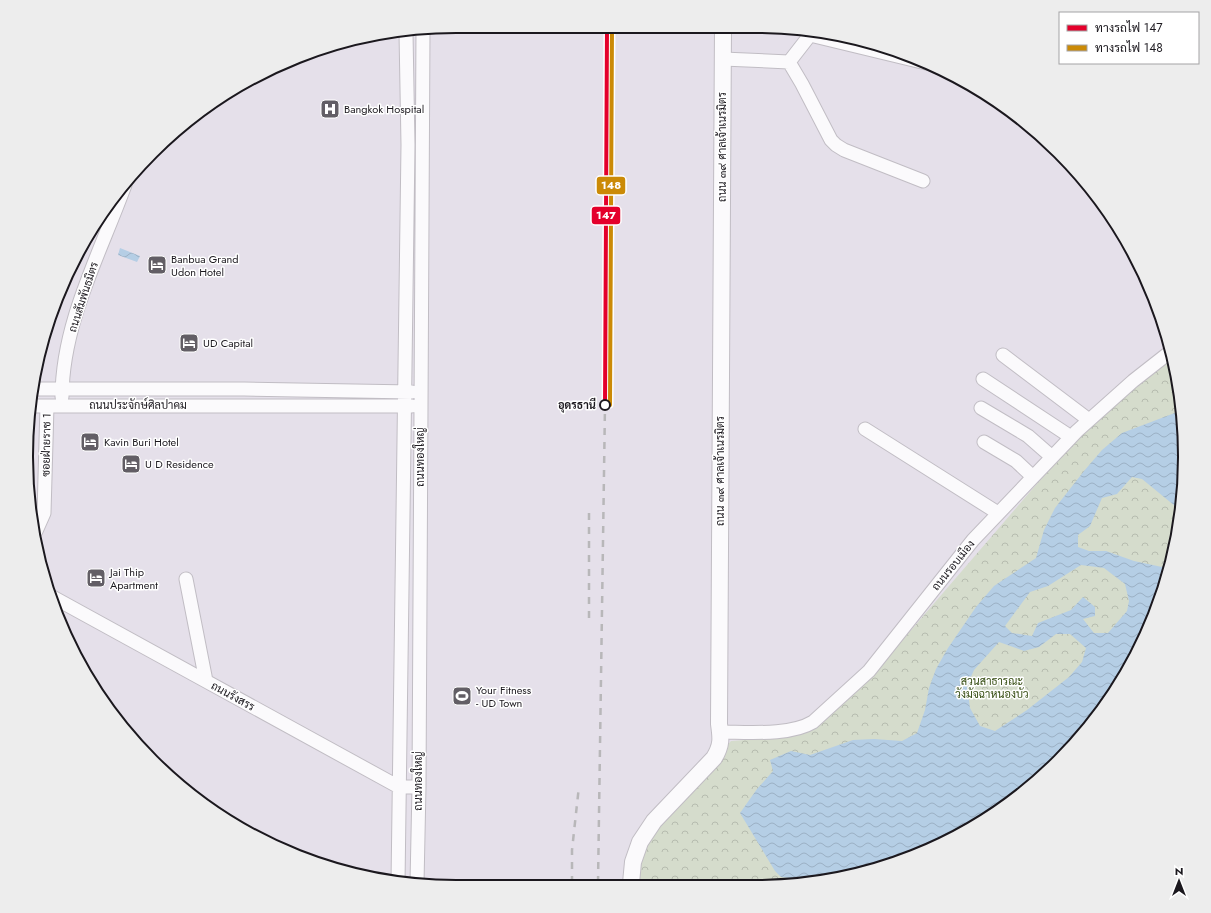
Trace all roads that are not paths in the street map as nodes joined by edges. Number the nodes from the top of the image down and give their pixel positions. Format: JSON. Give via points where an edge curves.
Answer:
{"nodes":[{"id":1,"x":723,"y":33,"type":"edge"},
{"id":2,"x":423,"y":35,"type":"edge"},
{"id":3,"x":406,"y":36,"type":"edge"},
{"id":4,"x":809,"y":37,"type":"edge"},
{"id":5,"x":831,"y":40,"type":"edge"},
{"id":6,"x":883,"y":53,"type":"edge"},
{"id":7,"x":423,"y":58,"type":"junction"},
{"id":8,"x":407,"y":59,"type":"junction"},
{"id":9,"x":723,"y":59,"type":"junction"},
{"id":10,"x":788,"y":62,"type":"junction"},
{"id":11,"x":923,"y":181,"type":"dead end"},
{"id":12,"x":118,"y":203,"type":"edge"},
{"id":13,"x":1003,"y":355,"type":"dead end"},
{"id":14,"x":1166,"y":355,"type":"edge"},
{"id":15,"x":983,"y":379,"type":"dead end"},
{"id":16,"x":39,"y":389,"type":"edge"},
{"id":17,"x":62,"y":389,"type":"junction"},
{"id":18,"x":215,"y":389,"type":"junction"},
{"id":19,"x":244,"y":389,"type":"junction"},
{"id":20,"x":404,"y":392,"type":"junction"},
{"id":21,"x":420,"y":392,"type":"junction"},
{"id":22,"x":214,"y":405,"type":"junction"},
{"id":23,"x":243,"y":405,"type":"junction"},
{"id":24,"x":36,"y":406,"type":"edge"},
{"id":25,"x":47,"y":406,"type":"junction"},
{"id":26,"x":62,"y":406,"type":"junction"},
{"id":27,"x":404,"y":406,"type":"junction"},
{"id":28,"x":420,"y":406,"type":"junction"},
{"id":29,"x":981,"y":408,"type":"dead end"},
{"id":30,"x":1089,"y":420,"type":"junction"},
{"id":31,"x":865,"y":429,"type":"dead end"},
{"id":32,"x":1071,"y":438,"type":"junction"},
{"id":33,"x":984,"y":442,"type":"dead end"},
{"id":34,"x":1052,"y":457,"type":"junction"},
{"id":35,"x":1033,"y":477,"type":"junction"},
{"id":36,"x":998,"y":513,"type":"junction"},
{"id":37,"x":39,"y":525,"type":"edge"},
{"id":38,"x":186,"y":579,"type":"dead end"},
{"id":39,"x":58,"y":600,"type":"edge"},
{"id":40,"x":206,"y":681,"type":"junction"},
{"id":41,"x":720,"y":732,"type":"junction"},
{"id":42,"x":399,"y":787,"type":"junction"},
{"id":43,"x":419,"y":787,"type":"junction"},
{"id":44,"x":398,"y":876,"type":"edge"},
{"id":45,"x":417,"y":878,"type":"edge"},
{"id":46,"x":631,"y":880,"type":"edge"}],
"edges":[{"from":1,"to":9,"type":"main road","name":"ถนน ๓๙ ศาลเจ้าเนรมิตร"},
{"from":2,"to":7,"type":"street","name":"ถนนทองใหญ่"},
{"from":3,"to":8,"type":"street","name":"ถนนทองใหญ่"},
{"from":4,"to":10,"type":"street"},
{"from":5,"to":6,"type":"street"},
{"from":7,"to":8,"type":"street"},
{"from":7,"to":21,"type":"street","name":"ถนนทองใหญ่"},
{"from":8,"to":20,"type":"street","name":"ถนนทองใหญ่"},
{"from":9,"to":10,"type":"street"},
{"from":9,"to":41,"type":"main road","name":"ถนน ๓๙ ศาลเจ้าเนรมิตร","via":[[718,724]]},
{"from":10,"to":11,"type":"street","via":[[836,146]]},
{"from":12,"to":17,"type":"street","name":"ถนนสัมพันธมิตร","via":[[78,306],[70,336]]},
{"from":13,"to":30,"type":"street"},
{"from":14,"to":30,"type":"street","name":"ถนนรอบเมือง"},
{"from":15,"to":32,"type":"street"},
{"from":16,"to":17,"type":"street","name":"ถนนประจักษ์ศิลปาคม"},
{"from":17,"to":18,"type":"street","name":"ถนนประจักษ์ศิลปาคม"},
{"from":17,"to":26,"type":"street","name":"ถนนสัมพันธมิตร"},
{"from":18,"to":19,"type":"street","name":"ถนนประจักษ์ศิลปาคม"},
{"from":18,"to":22,"type":"street"},
{"from":19,"to":20,"type":"street","name":"ถนนประจักษ์ศิลปาคม"},
{"from":19,"to":23,"type":"street"},
{"from":20,"to":21,"type":"street","name":"ถนนประจักษ์ศิลปาคม"},
{"from":20,"to":27,"type":"street","name":"ถนนทองใหญ่"},
{"from":21,"to":28,"type":"street","name":"ถนนทองใหญ่"},
{"from":22,"to":23,"type":"street","name":"ถนนประจักษ์ศิลปาคม"},
{"from":22,"to":26,"type":"street","name":"ถนนประจักษ์ศิลปาคม"},
{"from":23,"to":27,"type":"street","name":"ถนนประจักษ์ศิลปาคม"},
{"from":24,"to":25,"type":"street","name":"ถนนประจักษ์ศิลปาคม"},
{"from":25,"to":26,"type":"street","name":"ถนนประจักษ์ศิลปาคม"},
{"from":25,"to":37,"type":"street","name":"ซอยฝ่ายราช 1","via":[[44,513]]},
{"from":27,"to":28,"type":"street","name":"ถนนประจักษ์ศิลปาคม"},
{"from":27,"to":42,"type":"street","name":"ถนนทองใหญ่"},
{"from":28,"to":43,"type":"street","name":"ถนนทองใหญ่"},
{"from":29,"to":34,"type":"street","via":[[1028,436]]},
{"from":30,"to":32,"type":"street","name":"ถนนรอบเมือง"},
{"from":31,"to":36,"type":"street"},
{"from":32,"to":34,"type":"street","name":"ถนนรอบเมือง"},
{"from":33,"to":35,"type":"street","via":[[1016,461]]},
{"from":34,"to":35,"type":"street","name":"ถนนรอบเมือง"},
{"from":35,"to":36,"type":"street","name":"ถนนรอบเมือง"},
{"from":36,"to":41,"type":"street","name":"ถนนรอบเมือง","via":[[973,540],[869,671],[813,722],[791,730]]},
{"from":38,"to":40,"type":"street"},
{"from":39,"to":40,"type":"street","name":"ถนนรังสรร"},
{"from":40,"to":42,"type":"street","name":"ถนนรังสรร"},
{"from":41,"to":46,"type":"main road","name":"ถนน ๓๙ ศาลเจ้าเนรมิตร","via":[[719,750],[714,758],[654,821],[640,842],[633,862]]},
{"from":42,"to":43,"type":"street","name":"ถนนรังสรร"},
{"from":42,"to":44,"type":"street","name":"ถนนทองใหญ่"},
{"from":43,"to":45,"type":"street","name":"ถนนทองใหญ่"}]}
